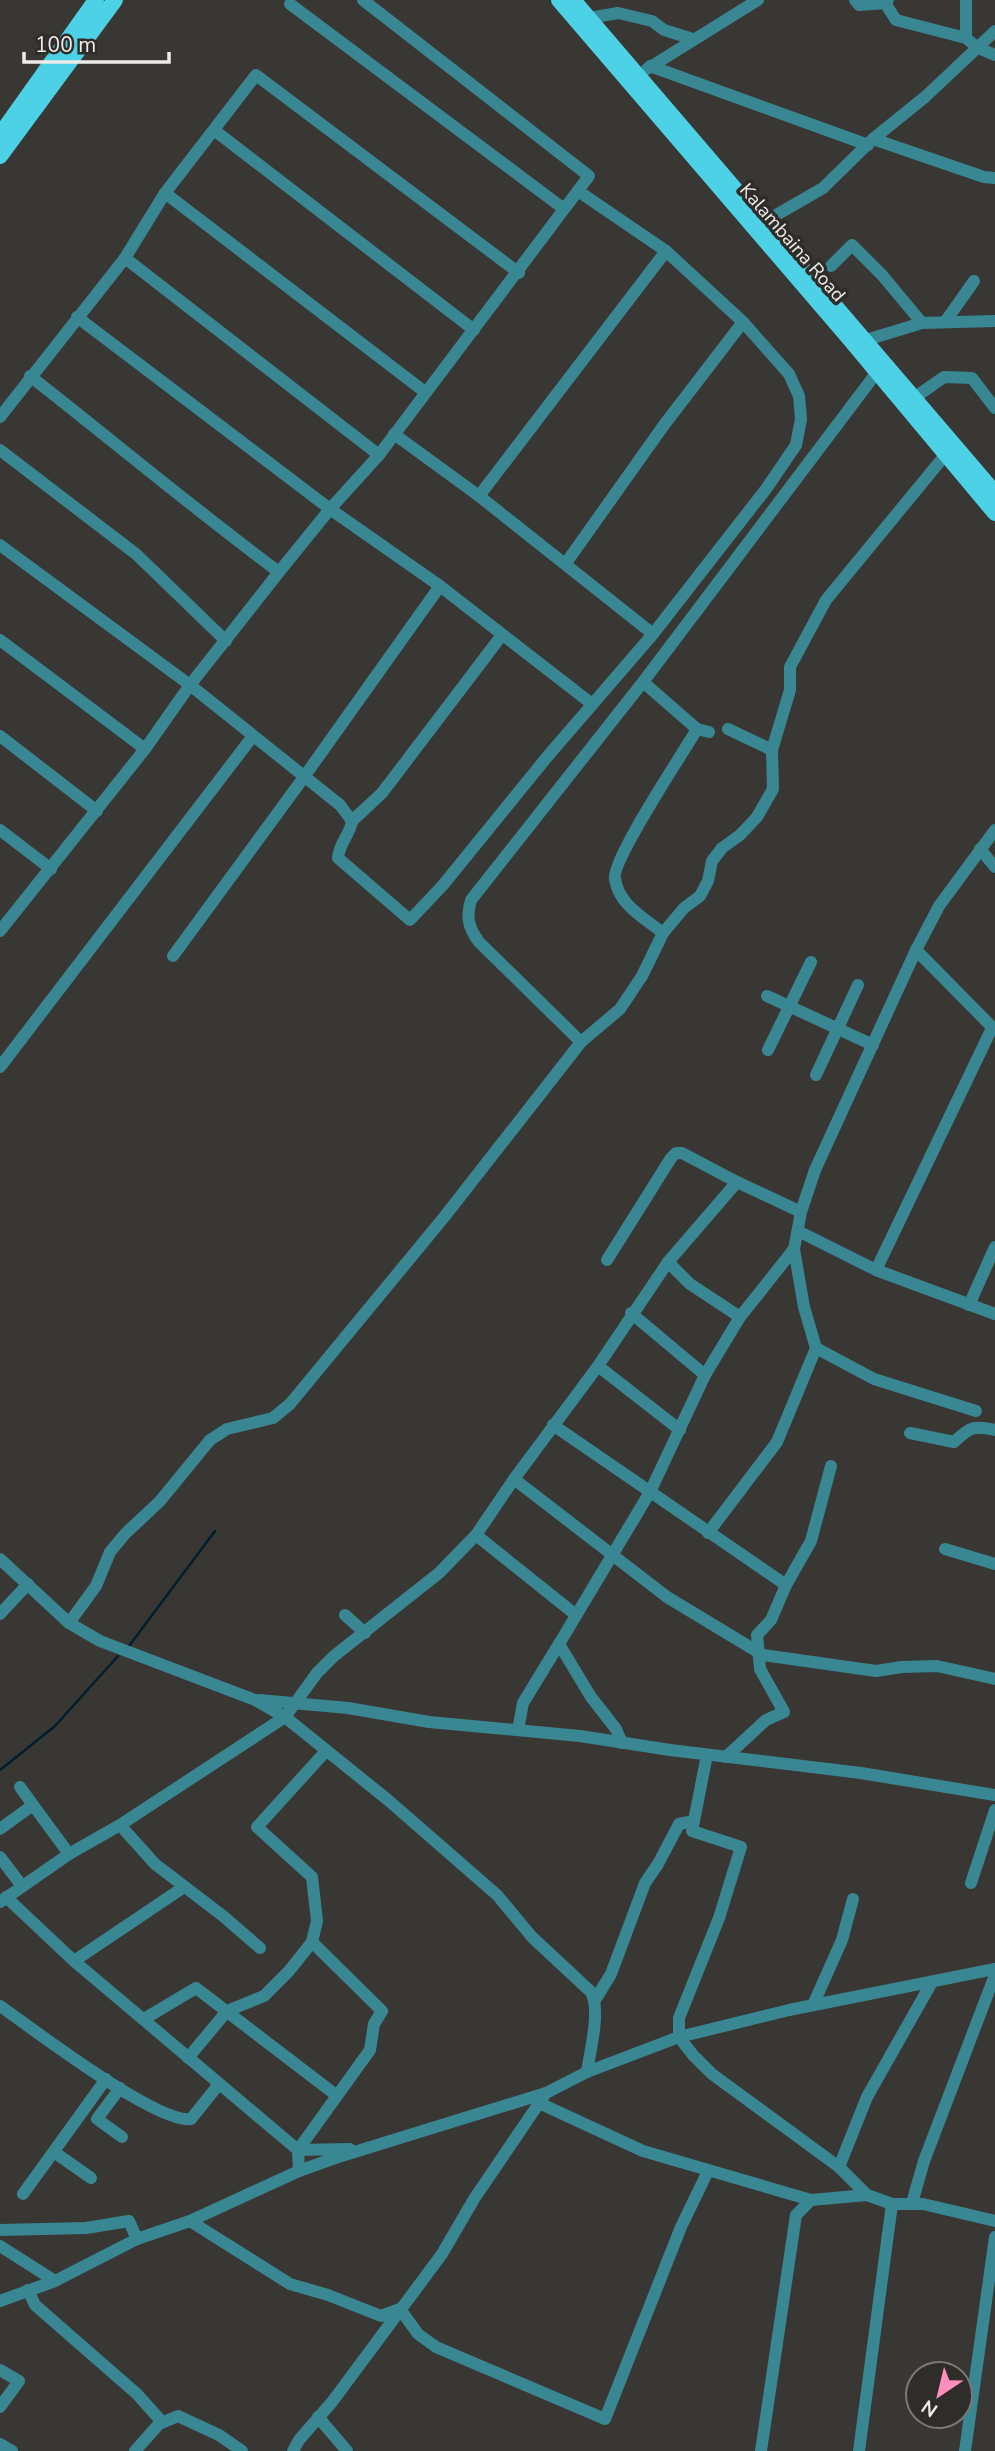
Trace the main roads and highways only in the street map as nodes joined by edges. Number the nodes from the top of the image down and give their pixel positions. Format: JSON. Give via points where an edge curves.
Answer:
{"nodes":[{"id":1,"x":96,"y":0,"type":"edge"},
{"id":2,"x":114,"y":0,"type":"edge"},
{"id":3,"x":559,"y":0,"type":"edge"},
{"id":4,"x":573,"y":0,"type":"edge"},
{"id":5,"x":0,"y":135,"type":"edge"},
{"id":6,"x":0,"y":156,"type":"edge"},
{"id":7,"x":995,"y":493,"type":"edge"},
{"id":8,"x":995,"y":513,"type":"edge"}],
"edges":[{"from":1,"to":5,"type":"main road"},
{"from":2,"to":6,"type":"main road"},
{"from":3,"to":8,"type":"main road","name":"Kalambaina Road"},
{"from":4,"to":7,"type":"main road","name":"Kalambaina Road","via":[[644,71],[764,222]]}]}
